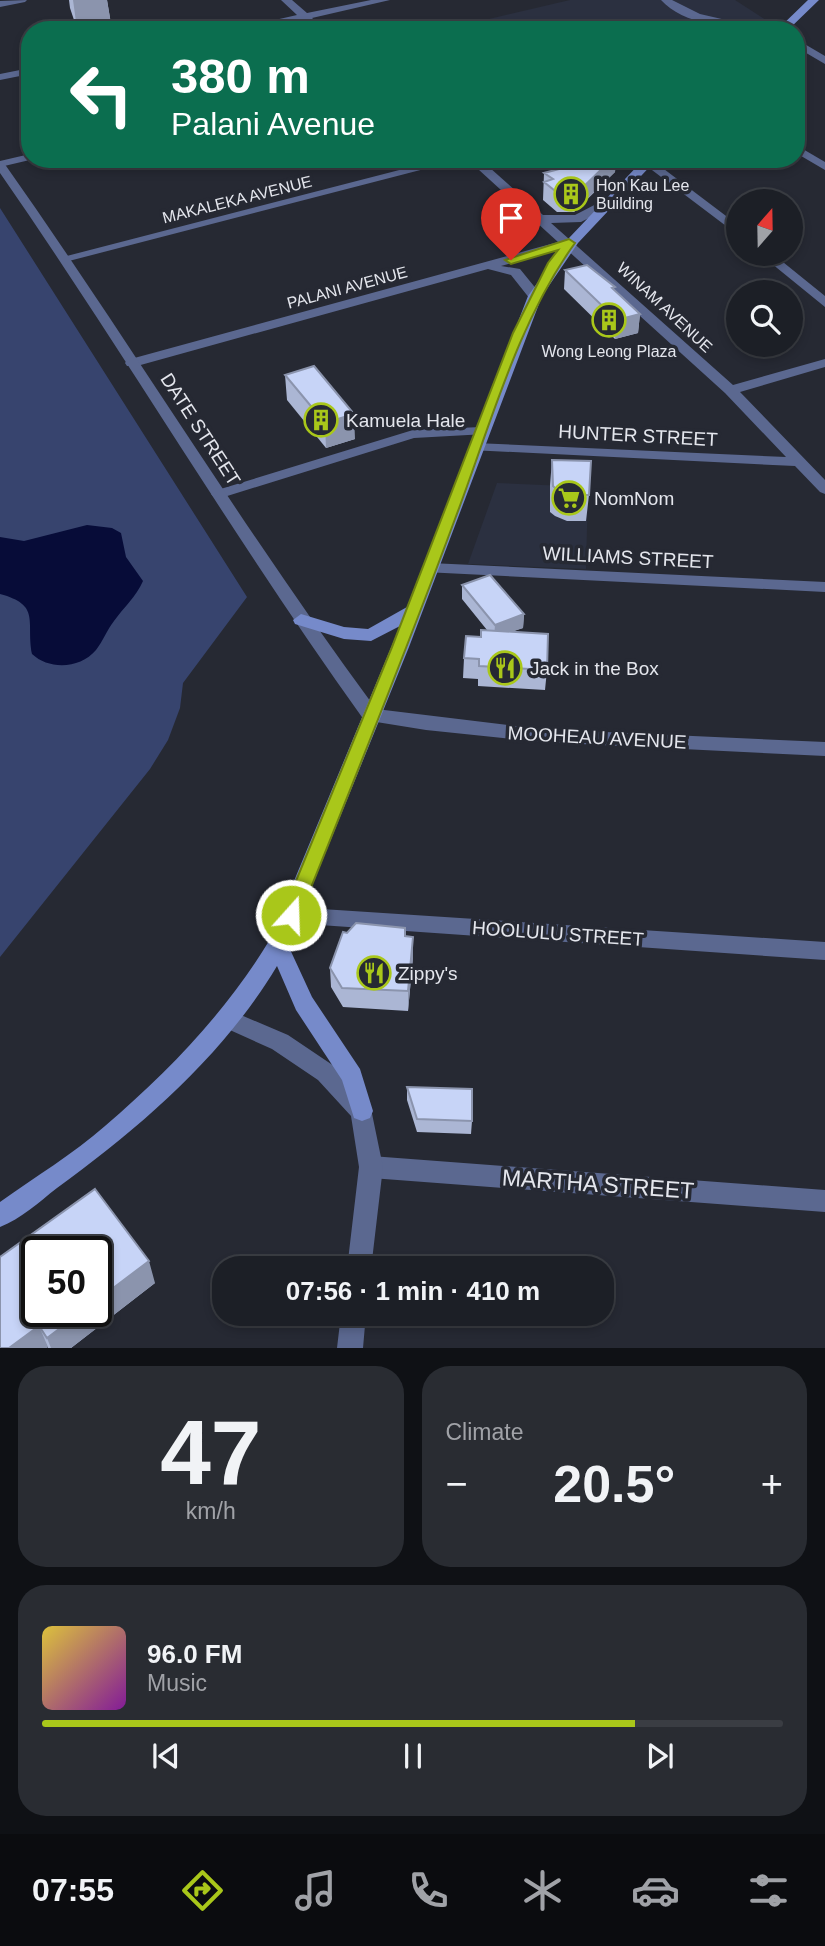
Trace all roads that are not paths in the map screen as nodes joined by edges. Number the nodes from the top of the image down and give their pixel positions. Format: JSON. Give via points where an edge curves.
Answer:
{"nodes":[{"id":1,"x":22,"y":0,"type":"edge"},
{"id":2,"x":286,"y":0,"type":"edge"},
{"id":3,"x":385,"y":0,"type":"edge"},
{"id":4,"x":666,"y":0,"type":"edge"},
{"id":5,"x":814,"y":0,"type":"edge"},
{"id":6,"x":0,"y":4,"type":"edge"},
{"id":7,"x":305,"y":16,"type":"junction"},
{"id":8,"x":280,"y":21,"type":"edge"},
{"id":9,"x":311,"y":21,"type":"edge"},
{"id":10,"x":726,"y":21,"type":"edge"},
{"id":11,"x":792,"y":21,"type":"edge"},
{"id":12,"x":805,"y":48,"type":"edge"},
{"id":13,"x":805,"y":52,"type":"edge"},
{"id":14,"x":812,"y":53,"type":"junction"},
{"id":15,"x":825,"y":61,"type":"edge"},
{"id":16,"x":21,"y":73,"type":"edge"},
{"id":17,"x":0,"y":77,"type":"edge"},
{"id":18,"x":805,"y":154,"type":"edge"},
{"id":19,"x":21,"y":159,"type":"edge"},
{"id":20,"x":0,"y":165,"type":"edge"},
{"id":21,"x":825,"y":167,"type":"edge"},
{"id":22,"x":421,"y":168,"type":"edge"},
{"id":23,"x":483,"y":168,"type":"edge"},
{"id":24,"x":642,"y":168,"type":"edge"},
{"id":25,"x":658,"y":168,"type":"edge"},
{"id":26,"x":608,"y":203,"type":"junction"},
{"id":27,"x":542,"y":219,"type":"junction"},
{"id":28,"x":726,"y":222,"type":"edge"},
{"id":29,"x":569,"y":243,"type":"junction"},
{"id":30,"x":65,"y":258,"type":"junction"},
{"id":31,"x":780,"y":266,"type":"edge"},
{"id":32,"x":486,"y":267,"type":"junction"},
{"id":33,"x":535,"y":296,"type":"junction"},
{"id":34,"x":825,"y":303,"type":"edge"},
{"id":35,"x":132,"y":363,"type":"junction"},
{"id":36,"x":825,"y":363,"type":"edge"},
{"id":37,"x":730,"y":390,"type":"junction"},
{"id":38,"x":481,"y":431,"type":"junction"},
{"id":39,"x":475,"y":447,"type":"junction"},
{"id":40,"x":798,"y":462,"type":"junction"},
{"id":41,"x":825,"y":489,"type":"edge"},
{"id":42,"x":219,"y":494,"type":"junction"},
{"id":43,"x":430,"y":568,"type":"junction"},
{"id":44,"x":825,"y":587,"type":"edge"},
{"id":45,"x":413,"y":611,"type":"junction"},
{"id":46,"x":301,"y":620,"type":"junction"},
{"id":47,"x":370,"y":715,"type":"junction"},
{"id":48,"x":825,"y":749,"type":"edge"},
{"id":49,"x":291,"y":915,"type":"junction"},
{"id":50,"x":278,"y":945,"type":"junction"},
{"id":51,"x":825,"y":951,"type":"edge"},
{"id":52,"x":229,"y":1018,"type":"junction"},
{"id":53,"x":362,"y":1111,"type":"junction"},
{"id":54,"x":370,"y":1167,"type":"junction"},
{"id":55,"x":825,"y":1201,"type":"edge"},
{"id":56,"x":0,"y":1216,"type":"edge"},
{"id":57,"x":360,"y":1256,"type":"edge"},
{"id":58,"x":353,"y":1326,"type":"edge"},
{"id":59,"x":350,"y":1348,"type":"edge"}],
"edges":[{"from":1,"to":6,"type":"street"},
{"from":2,"to":7,"type":"street"},
{"from":3,"to":7,"type":"street"},
{"from":4,"to":10,"type":"street","via":[[686,12]]},
{"from":5,"to":11,"type":"main road"},
{"from":7,"to":8,"type":"street"},
{"from":7,"to":9,"type":"street"},
{"from":12,"to":14,"type":"street"},
{"from":13,"to":14,"type":"street"},
{"from":14,"to":15,"type":"street"},
{"from":16,"to":17,"type":"street"},
{"from":18,"to":21,"type":"street"},
{"from":19,"to":20,"type":"street"},
{"from":20,"to":30,"type":"street","name":"DATE STREET"},
{"from":22,"to":30,"type":"street","name":"MAKALEKA AVENUE"},
{"from":23,"to":27,"type":"street","name":"WINAM AVENUE"},
{"from":24,"to":26,"type":"main road"},
{"from":25,"to":28,"type":"street"},
{"from":26,"to":27,"type":"street","via":[[577,219]]},
{"from":26,"to":29,"type":"main road"},
{"from":27,"to":29,"type":"street","name":"WINAM AVENUE"},
{"from":29,"to":32,"type":"street","name":"PALANI AVENUE"},
{"from":29,"to":33,"type":"main road"},
{"from":29,"to":37,"type":"street","name":"WINAM AVENUE"},
{"from":30,"to":35,"type":"street","name":"DATE STREET"},
{"from":31,"to":34,"type":"street"},
{"from":32,"to":33,"type":"street","via":[[515,272]]},
{"from":32,"to":35,"type":"street","name":"PALANI AVENUE"},
{"from":33,"to":38,"type":"main road"},
{"from":35,"to":42,"type":"street","name":"DATE STREET"},
{"from":36,"to":37,"type":"street"},
{"from":37,"to":40,"type":"street","name":"WINAM AVENUE"},
{"from":38,"to":39,"type":"main road"},
{"from":38,"to":42,"type":"street","via":[[413,435]]},
{"from":39,"to":40,"type":"street","name":"HUNTER STREET"},
{"from":39,"to":43,"type":"main road"},
{"from":40,"to":41,"type":"street","name":"WINAM AVENUE"},
{"from":42,"to":46,"type":"street","name":"DATE STREET"},
{"from":43,"to":44,"type":"street","name":"WILLIAMS STREET"},
{"from":43,"to":45,"type":"main road"},
{"from":45,"to":46,"type":"main road","via":[[371,635]]},
{"from":45,"to":47,"type":"main road"},
{"from":46,"to":47,"type":"street","name":"DATE STREET"},
{"from":47,"to":48,"type":"street","name":"MOOHEAU AVENUE","via":[[505,732]]},
{"from":47,"to":49,"type":"main road"},
{"from":49,"to":50,"type":"main road"},
{"from":49,"to":51,"type":"street","name":"HOOLULU STREET"},
{"from":50,"to":52,"type":"main road"},
{"from":50,"to":53,"type":"main road","via":[[304,1003],[352,1076]]},
{"from":52,"to":53,"type":"street","via":[[281,1042],[326,1073]]},
{"from":52,"to":56,"type":"main road","via":[[112,1135]]},
{"from":53,"to":54,"type":"street"},
{"from":54,"to":55,"type":"street","name":"MARTHA STREET"},
{"from":54,"to":57,"type":"street"},
{"from":58,"to":59,"type":"street"}]}
